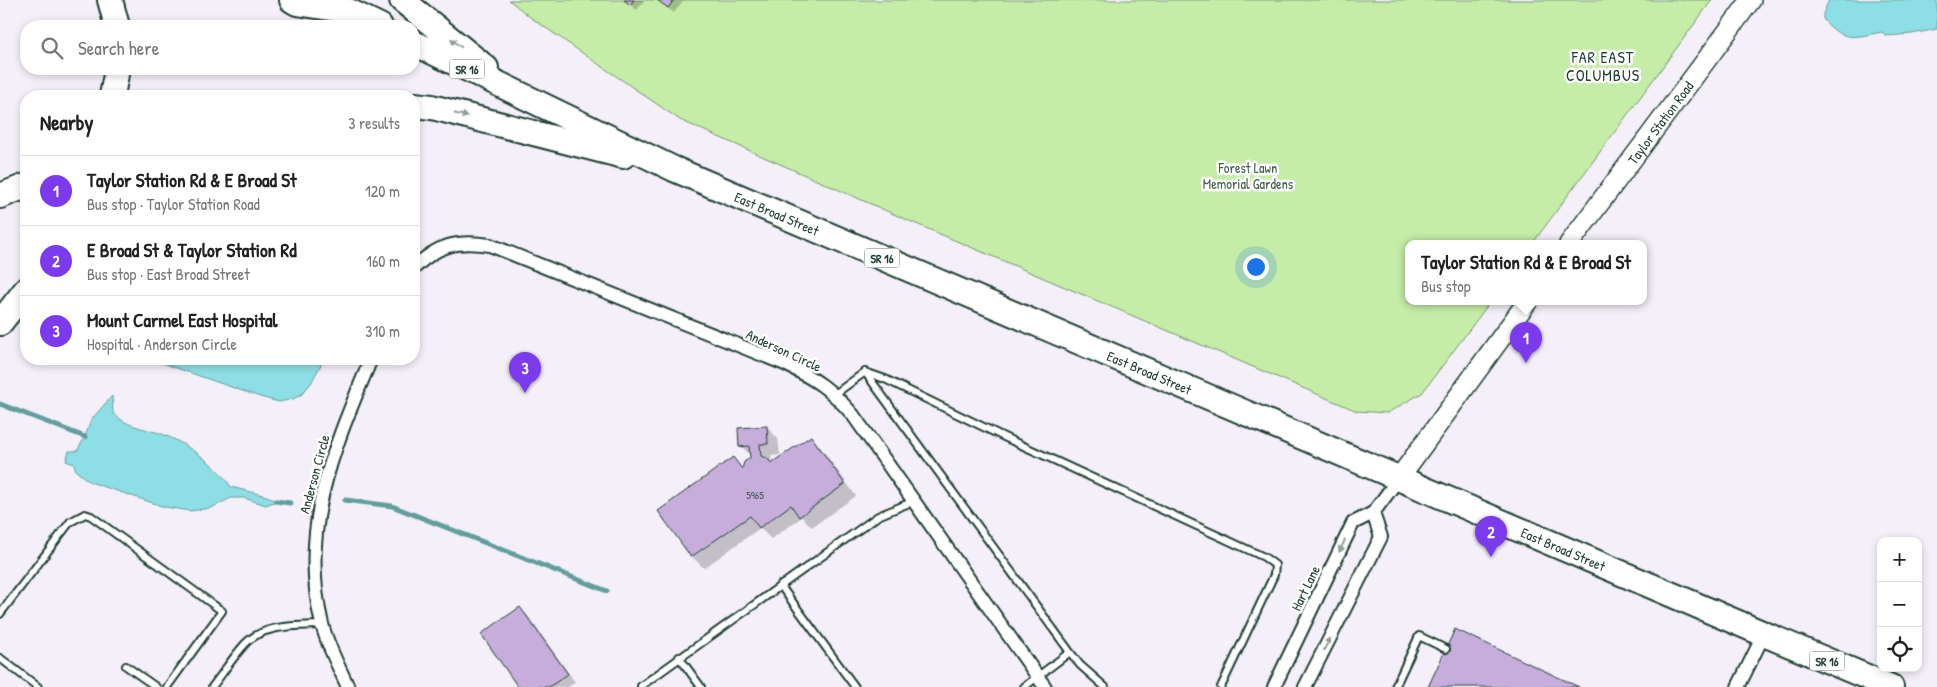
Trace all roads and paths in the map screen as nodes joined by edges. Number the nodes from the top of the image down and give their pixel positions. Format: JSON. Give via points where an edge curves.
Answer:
{"nodes":[{"id":1,"x":110,"y":0,"type":"edge"},
{"id":2,"x":292,"y":0,"type":"edge"},
{"id":3,"x":402,"y":0,"type":"edge"},
{"id":4,"x":1751,"y":0,"type":"edge"},
{"id":5,"x":115,"y":20,"type":"edge"},
{"id":6,"x":368,"y":20,"type":"edge"},
{"id":7,"x":420,"y":46,"type":"edge"},
{"id":8,"x":116,"y":75,"type":"edge"},
{"id":9,"x":113,"y":90,"type":"edge"},
{"id":10,"x":521,"y":96,"type":"junction"},
{"id":11,"x":420,"y":106,"type":"edge"},
{"id":12,"x":674,"y":169,"type":"junction"},
{"id":13,"x":20,"y":188,"type":"edge"},
{"id":14,"x":0,"y":196,"type":"edge"},
{"id":15,"x":1572,"y":240,"type":"edge"},
{"id":16,"x":420,"y":261,"type":"edge"},
{"id":17,"x":20,"y":298,"type":"edge"},
{"id":18,"x":1525,"y":305,"type":"edge"},
{"id":19,"x":0,"y":323,"type":"edge"},
{"id":20,"x":369,"y":365,"type":"edge"},
{"id":21,"x":865,"y":372,"type":"junction"},
{"id":22,"x":835,"y":394,"type":"junction"},
{"id":23,"x":1399,"y":478,"type":"junction"},
{"id":24,"x":914,"y":501,"type":"junction"},
{"id":25,"x":1373,"y":513,"type":"junction"},
{"id":26,"x":780,"y":585,"type":"junction"},
{"id":27,"x":0,"y":614,"type":"edge"},
{"id":28,"x":322,"y":624,"type":"junction"},
{"id":29,"x":1764,"y":634,"type":"junction"},
{"id":30,"x":1446,"y":649,"type":"dead end"},
{"id":31,"x":1070,"y":652,"type":"junction"},
{"id":32,"x":679,"y":657,"type":"junction"},
{"id":33,"x":0,"y":658,"type":"edge"},
{"id":34,"x":126,"y":666,"type":"dead end"},
{"id":35,"x":1041,"y":682,"type":"edge"},
{"id":36,"x":38,"y":687,"type":"edge"},
{"id":37,"x":156,"y":687,"type":"edge"},
{"id":38,"x":166,"y":687,"type":"edge"},
{"id":39,"x":212,"y":687,"type":"edge"},
{"id":40,"x":348,"y":687,"type":"edge"},
{"id":41,"x":642,"y":687,"type":"edge"},
{"id":42,"x":701,"y":687,"type":"edge"},
{"id":43,"x":855,"y":687,"type":"edge"},
{"id":44,"x":1024,"y":687,"type":"edge"},
{"id":45,"x":1105,"y":687,"type":"edge"},
{"id":46,"x":1220,"y":687,"type":"edge"},
{"id":47,"x":1274,"y":687,"type":"edge"},
{"id":48,"x":1305,"y":687,"type":"edge"},
{"id":49,"x":1395,"y":687,"type":"edge"},
{"id":50,"x":1738,"y":687,"type":"edge"},
{"id":51,"x":1891,"y":687,"type":"edge"}],
"edges":[{"from":1,"to":5,"type":"highway"},
{"from":2,"to":6,"type":"highway","via":[[349,11]]},
{"from":10,"to":3,"type":"highway","one_way":true},
{"from":4,"to":15,"type":"main road","name":"Taylor Station Road"},
{"from":7,"to":10,"type":"highway","name":"East Broad Street","number":"SR 16"},
{"from":8,"to":9,"type":"highway"},
{"from":10,"to":12,"type":"highway","name":"East Broad Street","number":"SR 16"},
{"from":11,"to":12,"type":"highway","one_way":true},
{"from":12,"to":23,"type":"highway","name":"East Broad Street","number":"SR 16"},
{"from":13,"to":14,"type":"highway"},
{"from":16,"to":22,"type":"street","name":"Anderson Circle","via":[[443,247],[471,242],[490,245],[784,364],[808,375]]},
{"from":17,"to":19,"type":"highway"},
{"from":18,"to":23,"type":"main road"},
{"from":20,"to":28,"type":"street","name":"Anderson Circle","via":[[332,454],[316,522],[315,574]]},
{"from":21,"to":22,"type":"lane"},
{"from":21,"to":31,"type":"lane"},
{"from":21,"to":46,"type":"lane","via":[[1256,553],[1275,565],[1274,575]]},
{"from":22,"to":24,"type":"street","name":"Anderson Circle"},
{"from":23,"to":25,"type":"street","name":"Hart Lane"},
{"from":23,"to":29,"type":"highway","name":"East Broad Street","number":"SR 16"},
{"from":24,"to":26,"type":"lane","via":[[878,516]]},
{"from":24,"to":35,"type":"street","name":"Anderson Circle"},
{"from":25,"to":47,"type":"street","name":"Hart Lane","one_way":true,"via":[[1353,523]]},
{"from":48,"to":25,"type":"street","one_way":true,"via":[[1381,538]]},
{"from":26,"to":32,"type":"lane"},
{"from":26,"to":43,"type":"lane"},
{"from":27,"to":38,"type":"lane","via":[[70,522],[85,514],[91,516],[222,611]]},
{"from":28,"to":39,"type":"lane","via":[[261,633],[246,642]]},
{"from":28,"to":40,"type":"street","name":"Anderson Circle"},
{"from":29,"to":50,"type":"street"},
{"from":29,"to":51,"type":"highway","name":"East Broad Street","number":"SR 16"},
{"from":30,"to":49,"type":"lane","via":[[1419,636]]},
{"from":31,"to":35,"type":"lane"},
{"from":31,"to":45,"type":"lane"},
{"from":32,"to":41,"type":"lane"},
{"from":32,"to":42,"type":"lane"},
{"from":33,"to":36,"type":"lane"},
{"from":34,"to":37,"type":"lane"},
{"from":35,"to":44,"type":"lane"}]}
